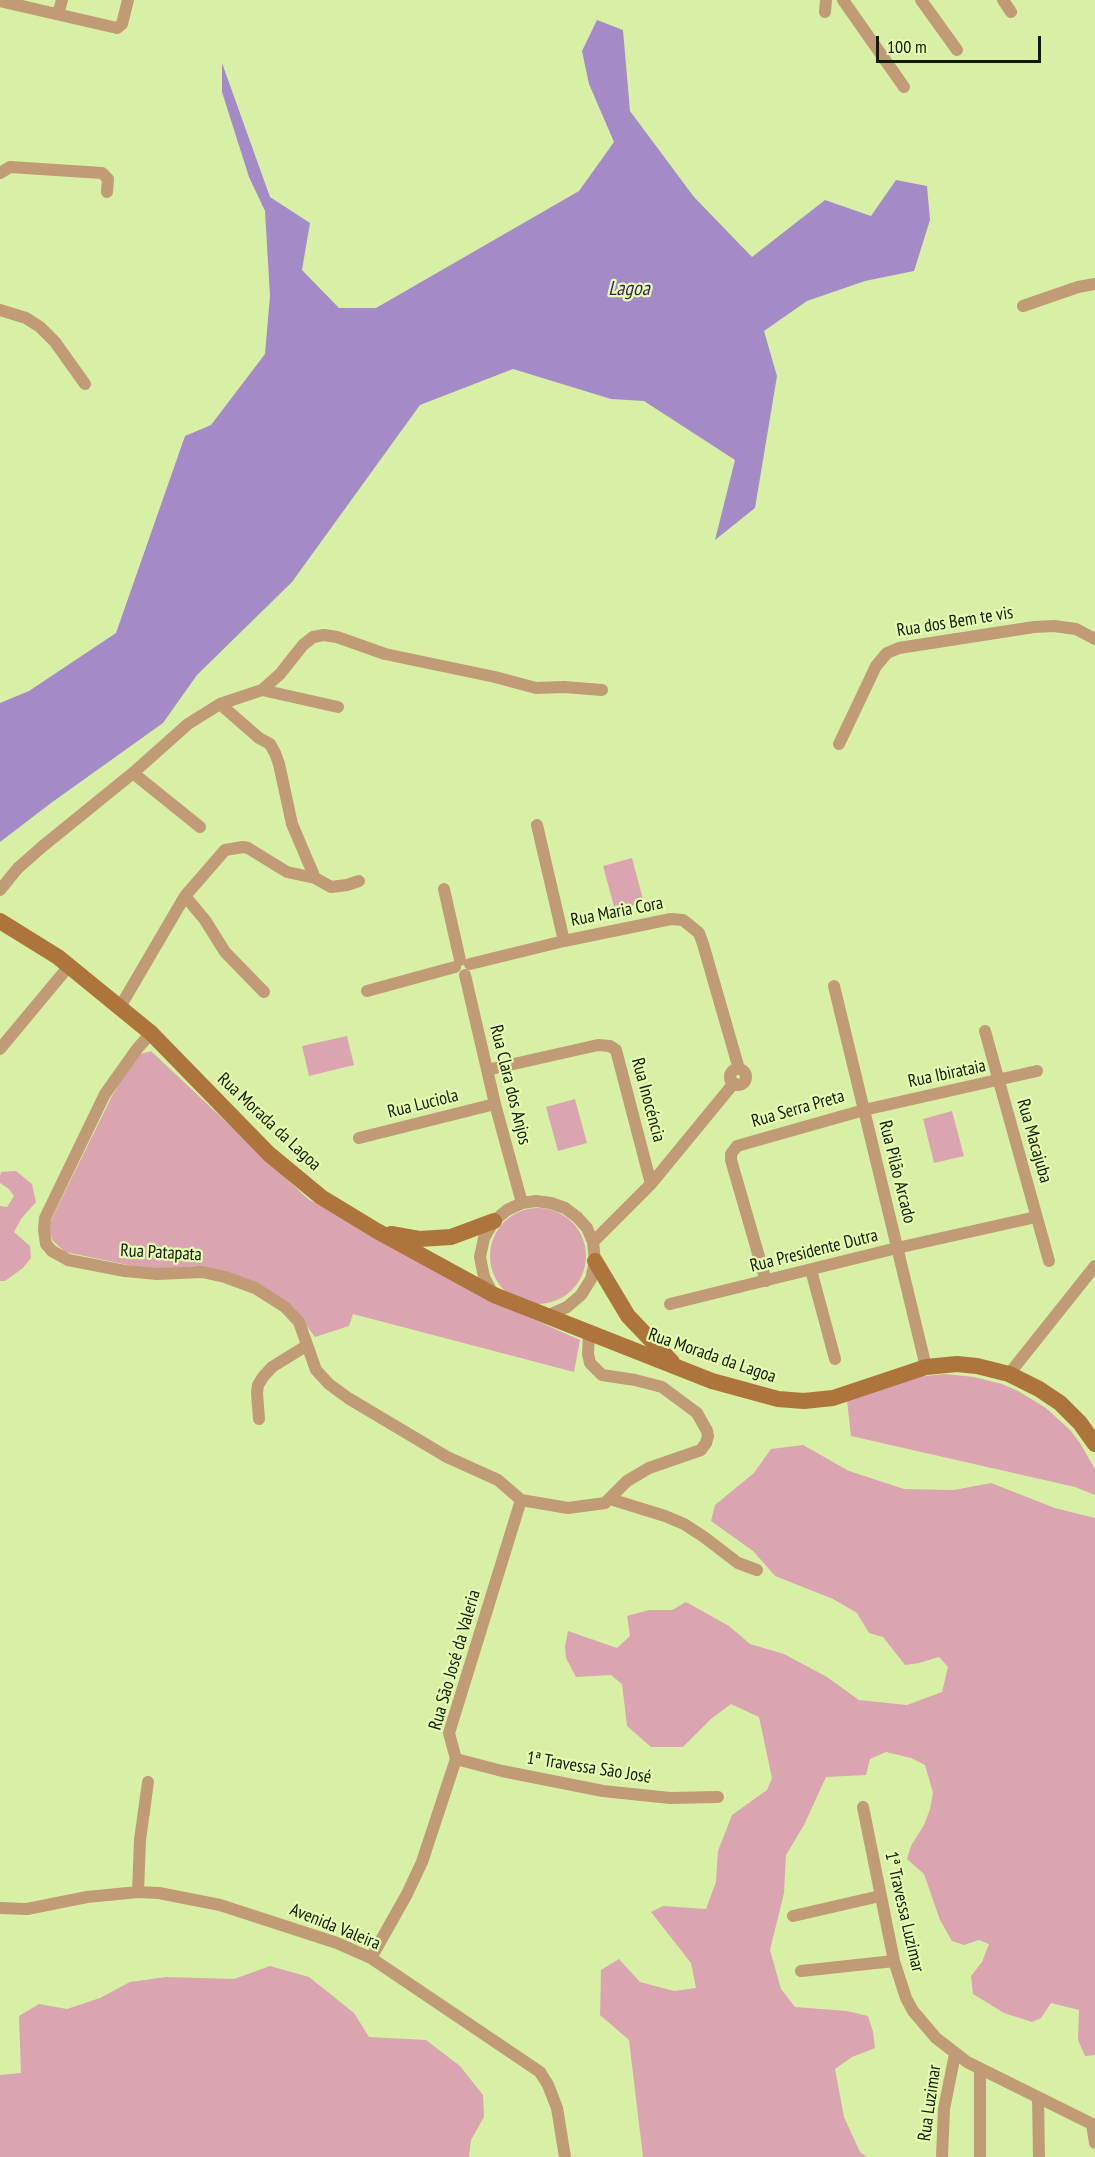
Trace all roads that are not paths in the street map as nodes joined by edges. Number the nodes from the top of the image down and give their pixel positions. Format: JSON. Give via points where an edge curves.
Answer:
{"nodes":[{"id":1,"x":62,"y":0,"type":"edge"},
{"id":2,"x":843,"y":0,"type":"edge"},
{"id":3,"x":921,"y":0,"type":"edge"},
{"id":4,"x":1003,"y":0,"type":"edge"},
{"id":5,"x":0,"y":1,"type":"edge"},
{"id":6,"x":127,"y":5,"type":"edge"},
{"id":7,"x":1011,"y":12,"type":"dead end"},
{"id":8,"x":58,"y":14,"type":"junction"},
{"id":9,"x":957,"y":50,"type":"dead end"},
{"id":10,"x":904,"y":87,"type":"dead end"},
{"id":11,"x":0,"y":174,"type":"edge"},
{"id":12,"x":107,"y":192,"type":"dead end"},
{"id":13,"x":1095,"y":284,"type":"edge"},
{"id":14,"x":1023,"y":306,"type":"dead end"},
{"id":15,"x":0,"y":310,"type":"edge"},
{"id":16,"x":85,"y":384,"type":"dead end"},
{"id":17,"x":1095,"y":639,"type":"edge"},
{"id":18,"x":262,"y":690,"type":"junction"},
{"id":19,"x":602,"y":690,"type":"dead end"},
{"id":20,"x":220,"y":704,"type":"junction"},
{"id":21,"x":338,"y":707,"type":"dead end"},
{"id":22,"x":839,"y":744,"type":"dead end"},
{"id":23,"x":133,"y":773,"type":"junction"},
{"id":24,"x":537,"y":825,"type":"dead end"},
{"id":25,"x":200,"y":827,"type":"dead end"},
{"id":26,"x":315,"y":878,"type":"junction"},
{"id":27,"x":359,"y":882,"type":"dead end"},
{"id":28,"x":444,"y":889,"type":"dead end"},
{"id":29,"x":0,"y":890,"type":"edge"},
{"id":30,"x":185,"y":896,"type":"junction"},
{"id":31,"x":0,"y":921,"type":"edge"},
{"id":32,"x":564,"y":941,"type":"junction"},
{"id":33,"x":69,"y":966,"type":"junction"},
{"id":34,"x":462,"y":967,"type":"junction"},
{"id":35,"x":834,"y":986,"type":"dead end"},
{"id":36,"x":367,"y":991,"type":"dead end"},
{"id":37,"x":264,"y":992,"type":"dead end"},
{"id":38,"x":120,"y":1007,"type":"junction"},
{"id":39,"x":985,"y":1031,"type":"dead end"},
{"id":40,"x":151,"y":1033,"type":"junction"},
{"id":41,"x":0,"y":1049,"type":"edge"},
{"id":42,"x":488,"y":1070,"type":"junction"},
{"id":43,"x":1036,"y":1071,"type":"dead end"},
{"id":44,"x":998,"y":1081,"type":"junction"},
{"id":45,"x":495,"y":1104,"type":"junction"},
{"id":46,"x":864,"y":1110,"type":"junction"},
{"id":47,"x":359,"y":1138,"type":"dead end"},
{"id":48,"x":651,"y":1184,"type":"junction"},
{"id":49,"x":522,"y":1203,"type":"junction"},
{"id":50,"x":1036,"y":1217,"type":"junction"},
{"id":51,"x":494,"y":1221,"type":"junction"},
{"id":52,"x":377,"y":1232,"type":"junction"},
{"id":53,"x":593,"y":1242,"type":"junction"},
{"id":54,"x":897,"y":1248,"type":"junction"},
{"id":55,"x":595,"y":1261,"type":"junction"},
{"id":56,"x":1049,"y":1261,"type":"dead end"},
{"id":57,"x":1095,"y":1266,"type":"edge"},
{"id":58,"x":811,"y":1270,"type":"junction"},
{"id":59,"x":766,"y":1281,"type":"junction"},
{"id":60,"x":494,"y":1295,"type":"junction"},
{"id":61,"x":670,"y":1304,"type":"dead end"},
{"id":62,"x":547,"y":1316,"type":"junction"},
{"id":63,"x":589,"y":1333,"type":"junction"},
{"id":64,"x":306,"y":1346,"type":"junction"},
{"id":65,"x":835,"y":1359,"type":"dead end"},
{"id":66,"x":676,"y":1367,"type":"junction"},
{"id":67,"x":926,"y":1367,"type":"junction"},
{"id":68,"x":1009,"y":1374,"type":"junction"},
{"id":69,"x":259,"y":1419,"type":"dead end"},
{"id":70,"x":1093,"y":1435,"type":"edge"},
{"id":71,"x":610,"y":1498,"type":"junction"},
{"id":72,"x":521,"y":1500,"type":"junction"},
{"id":73,"x":757,"y":1570,"type":"dead end"},
{"id":74,"x":456,"y":1759,"type":"junction"},
{"id":75,"x":148,"y":1782,"type":"dead end"},
{"id":76,"x":718,"y":1797,"type":"dead end"},
{"id":77,"x":863,"y":1807,"type":"dead end"},
{"id":78,"x":138,"y":1892,"type":"junction"},
{"id":79,"x":880,"y":1896,"type":"junction"},
{"id":80,"x":0,"y":1908,"type":"edge"},
{"id":81,"x":793,"y":1916,"type":"dead end"},
{"id":82,"x":371,"y":1958,"type":"junction"},
{"id":83,"x":894,"y":1961,"type":"junction"},
{"id":84,"x":801,"y":1971,"type":"dead end"},
{"id":85,"x":955,"y":2054,"type":"junction"},
{"id":86,"x":980,"y":2070,"type":"junction"},
{"id":87,"x":1038,"y":2098,"type":"junction"},
{"id":88,"x":1094,"y":2121,"type":"edge"},
{"id":89,"x":1095,"y":2143,"type":"edge"},
{"id":90,"x":565,"y":2157,"type":"edge"},
{"id":91,"x":942,"y":2157,"type":"edge"},
{"id":92,"x":980,"y":2157,"type":"edge"},
{"id":93,"x":1039,"y":2157,"type":"edge"}],
"edges":[{"from":1,"to":8,"type":"street"},
{"from":2,"to":10,"type":"street"},
{"from":3,"to":9,"type":"street"},
{"from":4,"to":7,"type":"street"},
{"from":5,"to":8,"type":"street"},
{"from":6,"to":8,"type":"street","via":[[117,28]]},
{"from":11,"to":12,"type":"street","via":[[9,167],[102,173],[108,180]]},
{"from":13,"to":14,"type":"street"},
{"from":15,"to":16,"type":"street","via":[[40,327],[62,350]]},
{"from":17,"to":22,"type":"street","name":"Rua dos Bem te vis","via":[[1076,629],[1044,627],[898,648],[887,653],[876,666]]},
{"from":18,"to":19,"type":"street","via":[[303,645],[324,635],[385,654],[536,688]]},
{"from":18,"to":20,"type":"street"},
{"from":18,"to":21,"type":"street"},
{"from":20,"to":23,"type":"street","via":[[188,724]]},
{"from":20,"to":26,"type":"street","via":[[270,744],[275,753],[292,824]]},
{"from":23,"to":25,"type":"street"},
{"from":23,"to":29,"type":"street","via":[[43,846]]},
{"from":24,"to":32,"type":"street"},
{"from":26,"to":27,"type":"street","via":[[331,887]]},
{"from":26,"to":30,"type":"street","via":[[287,872],[248,848],[235,848],[225,850]]},
{"from":28,"to":34,"type":"street","name":"Rua Clara dos Anjos"},
{"from":30,"to":37,"type":"street","via":[[225,952]]},
{"from":30,"to":38,"type":"street"},
{"from":31,"to":33,"type":"street","name":"Rua Morada da Lagoa"},
{"from":32,"to":34,"type":"street","name":"Rua Maria Cora"},
{"from":32,"to":48,"type":"street","name":"Rua Maria Cora","via":[[671,919],[692,926],[703,944],[739,1069],[731,1074],[734,1083]]},
{"from":33,"to":38,"type":"street","name":"Rua Morada da Lagoa"},
{"from":33,"to":41,"type":"street"},
{"from":34,"to":36,"type":"street","name":"Rua Maria Cora"},
{"from":34,"to":42,"type":"street","name":"Rua Clara dos Anjos"},
{"from":35,"to":46,"type":"street","name":"Rua Pilão Arcado"},
{"from":38,"to":40,"type":"street","name":"Rua Morada da Lagoa"},
{"from":39,"to":44,"type":"street","name":"Rua Macajuba"},
{"from":40,"to":52,"type":"street","name":"Rua Morada da Lagoa","via":[[269,1154],[321,1197]]},
{"from":40,"to":64,"type":"street","name":"Rua Patapata","via":[[105,1094],[45,1218],[46,1244],[68,1260],[125,1271],[225,1276],[255,1288],[285,1307],[299,1322]]},
{"from":42,"to":45,"type":"street","name":"Rua Clara dos Anjos"},
{"from":42,"to":48,"type":"street","name":"Rua Inocéncia","via":[[598,1045],[616,1050]]},
{"from":43,"to":44,"type":"street","name":"Rua Ibirataia"},
{"from":44,"to":46,"type":"street","name":"Rua Ibirataia"},
{"from":44,"to":50,"type":"street","name":"Rua Macajuba"},
{"from":45,"to":47,"type":"street","name":"Rua Luciola"},
{"from":45,"to":49,"type":"street","name":"Rua Clara dos Anjos"},
{"from":46,"to":54,"type":"street","name":"Rua Pilão Arcado"},
{"from":46,"to":59,"type":"street","name":"Rua Serra Preta","via":[[742,1144],[733,1150],[731,1160]]},
{"from":48,"to":53,"type":"street"},
{"from":49,"to":51,"type":"street"},
{"from":49,"to":53,"type":"street","via":[[536,1201],[565,1208],[582,1223]]},
{"from":50,"to":54,"type":"street","name":"Rua Presidente Dutra"},
{"from":50,"to":56,"type":"street","name":"Rua Macajuba"},
{"from":51,"to":52,"type":"street","via":[[466,1233],[434,1239]]},
{"from":51,"to":60,"type":"street","via":[[484,1238],[480,1257],[484,1277]]},
{"from":52,"to":60,"type":"street","name":"Rua Morada da Lagoa"},
{"from":53,"to":55,"type":"street"},
{"from":54,"to":58,"type":"street","name":"Rua Presidente Dutra"},
{"from":54,"to":67,"type":"street","name":"Rua Pilão Arcado"},
{"from":55,"to":62,"type":"street","via":[[591,1279],[581,1295]]},
{"from":55,"to":66,"type":"street","via":[[628,1316]]},
{"from":57,"to":68,"type":"street"},
{"from":58,"to":59,"type":"street","name":"Rua Presidente Dutra"},
{"from":58,"to":65,"type":"street"},
{"from":59,"to":61,"type":"street","name":"Rua Presidente Dutra"},
{"from":60,"to":62,"type":"street","name":"Rua Morada da Lagoa"},
{"from":62,"to":63,"type":"street","name":"Rua Morada da Lagoa"},
{"from":63,"to":66,"type":"street","name":"Rua Morada da Lagoa"},
{"from":63,"to":71,"type":"street","via":[[590,1363],[602,1375],[662,1387],[697,1413],[708,1436],[700,1450],[649,1468],[627,1481]]},
{"from":64,"to":69,"type":"street","via":[[263,1377],[257,1394]]},
{"from":64,"to":72,"type":"street","name":"Rua Patapata","via":[[316,1370],[348,1398],[447,1457],[498,1480]]},
{"from":66,"to":67,"type":"street","name":"Rua Morada da Lagoa","via":[[753,1394],[804,1401],[832,1398]]},
{"from":67,"to":68,"type":"street","name":"Rua Morada da Lagoa","via":[[967,1365]]},
{"from":68,"to":70,"type":"street","name":"Rua Morada da Lagoa","via":[[1060,1403]]},
{"from":71,"to":72,"type":"street","via":[[605,1503],[568,1508]]},
{"from":71,"to":73,"type":"street","via":[[684,1524],[738,1563]]},
{"from":72,"to":74,"type":"street","name":"Rua São José da Valeria","via":[[449,1733]]},
{"from":74,"to":76,"type":"street","name":"1ª Travessa São José","via":[[603,1791],[670,1798]]},
{"from":74,"to":82,"type":"street","via":[[422,1862]]},
{"from":75,"to":78,"type":"street"},
{"from":77,"to":79,"type":"street","name":"1ª Travessa Luzimar"},
{"from":78,"to":80,"type":"street","name":"Avenida Valeira","via":[[27,1909]]},
{"from":78,"to":82,"type":"street","name":"Avenida Valeira","via":[[220,1905]]},
{"from":79,"to":81,"type":"street"},
{"from":79,"to":83,"type":"street","name":"1ª Travessa Luzimar"},
{"from":82,"to":90,"type":"street","name":"Avenida Valeira","via":[[540,2072],[557,2108]]},
{"from":83,"to":84,"type":"street"},
{"from":83,"to":85,"type":"street","name":"1ª Travessa Luzimar","via":[[913,2011]]},
{"from":85,"to":86,"type":"street","name":"1ª Travessa Luzimar"},
{"from":85,"to":91,"type":"street","name":"Rua Luzimar","via":[[945,2109]]},
{"from":86,"to":87,"type":"street","name":"1ª Travessa Luzimar"},
{"from":86,"to":92,"type":"street"},
{"from":87,"to":88,"type":"street","name":"1ª Travessa Luzimar"},
{"from":87,"to":93,"type":"street"},
{"from":88,"to":89,"type":"street"}]}
